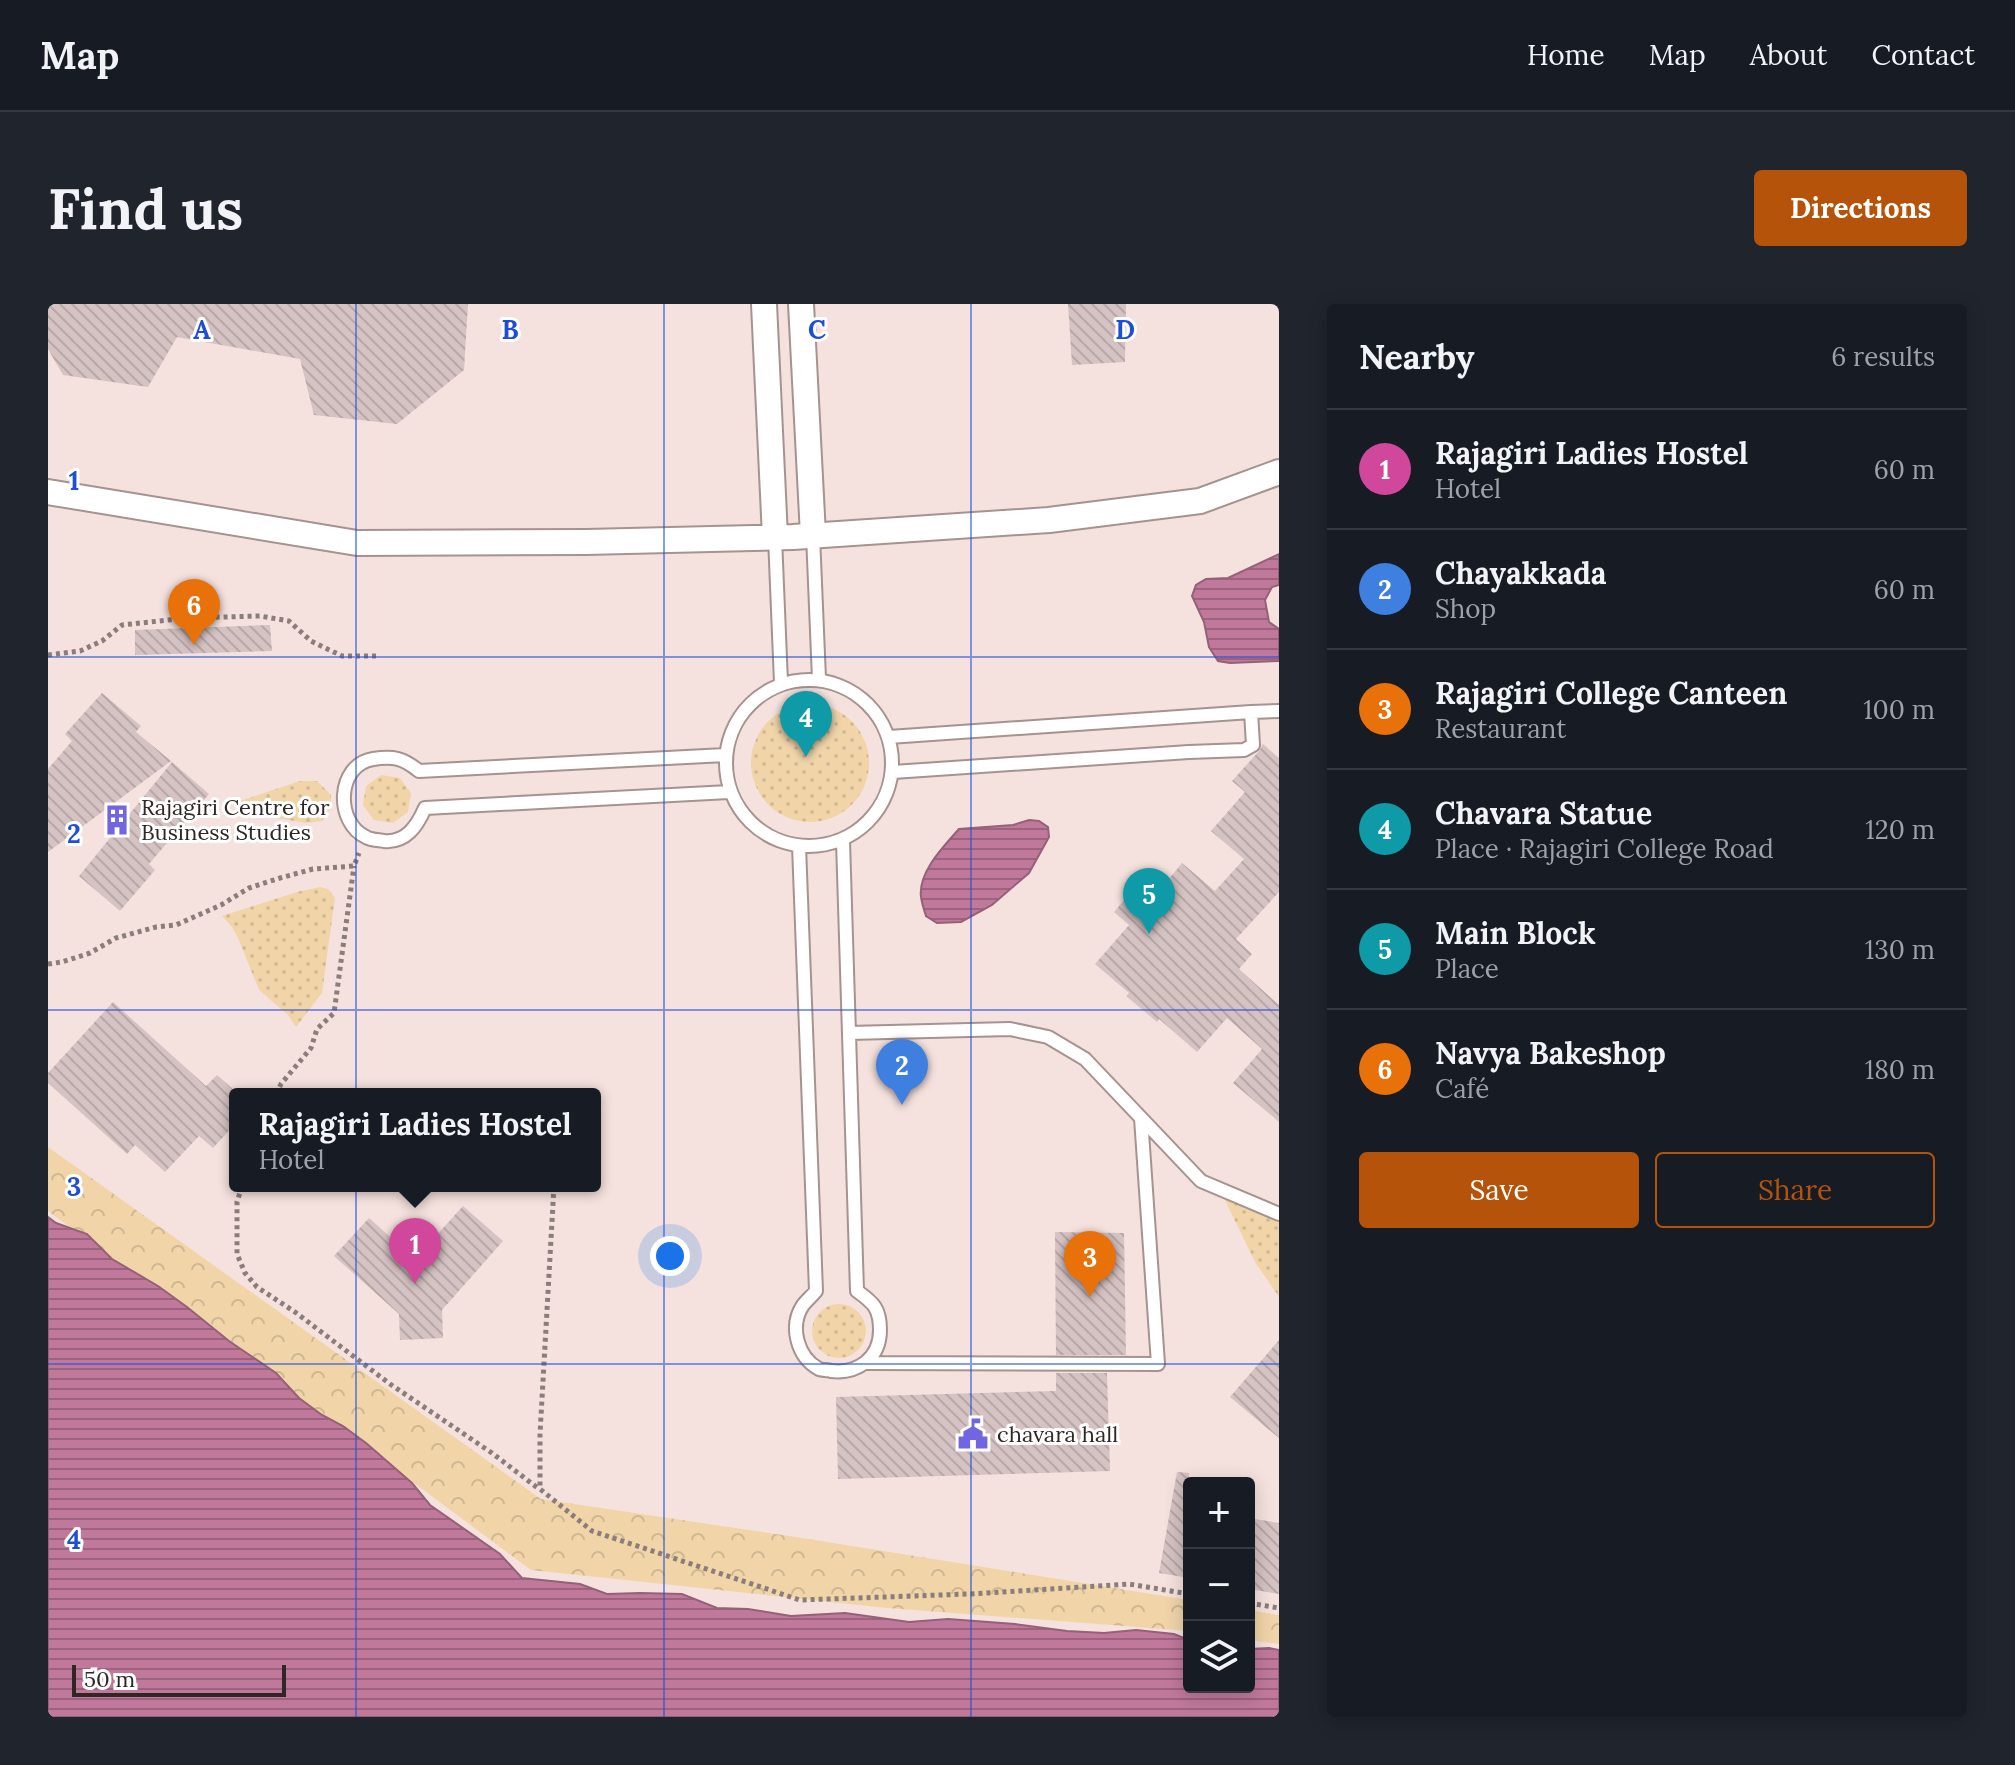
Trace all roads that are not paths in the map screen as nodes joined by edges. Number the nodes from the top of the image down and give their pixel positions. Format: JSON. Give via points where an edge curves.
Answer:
{"nodes":[{"id":1,"x":764,"y":304,"type":"edge"},
{"id":2,"x":801,"y":304,"type":"edge"},
{"id":3,"x":1279,"y":472,"type":"edge"},
{"id":4,"x":48,"y":492,"type":"edge"},
{"id":5,"x":813,"y":535,"type":"junction"},
{"id":6,"x":775,"y":537,"type":"junction"},
{"id":7,"x":819,"y":679,"type":"junction"},
{"id":8,"x":781,"y":683,"type":"junction"},
{"id":9,"x":1279,"y":711,"type":"edge"},
{"id":10,"x":1251,"y":712,"type":"junction"},
{"id":11,"x":889,"y":737,"type":"junction"},
{"id":12,"x":725,"y":755,"type":"junction"},
{"id":13,"x":893,"y":772,"type":"junction"},
{"id":14,"x":729,"y":792,"type":"junction"},
{"id":15,"x":843,"y":841,"type":"junction"},
{"id":16,"x":799,"y":846,"type":"junction"},
{"id":17,"x":849,"y":1033,"type":"junction"},
{"id":18,"x":1141,"y":1118,"type":"junction"},
{"id":19,"x":1279,"y":1214,"type":"edge"},
{"id":20,"x":867,"y":1363,"type":"junction"}],
"edges":[{"from":1,"to":6,"type":"street"},
{"from":2,"to":5,"type":"street"},
{"from":3,"to":5,"type":"street","via":[[1200,501],[1049,520]]},
{"from":4,"to":6,"type":"street","via":[[357,543]]},
{"from":5,"to":6,"type":"street"},
{"from":5,"to":7,"type":"lane"},
{"from":6,"to":8,"type":"lane"},
{"from":7,"to":8,"type":"lane"},
{"from":7,"to":11,"type":"lane","via":[[868,704]]},
{"from":8,"to":12,"type":"lane","via":[[737,719]]},
{"from":9,"to":10,"type":"lane"},
{"from":10,"to":11,"type":"lane"},
{"from":10,"to":13,"type":"lane","via":[[1253,745],[1244,750]]},
{"from":11,"to":13,"type":"lane"},
{"from":12,"to":14,"type":"lane"},
{"from":12,"to":14,"type":"lane","via":[[419,771],[387,757],[366,760],[352,770],[345,785],[345,808],[365,837],[389,842],[417,825],[425,808]]},
{"from":13,"to":15,"type":"lane","via":[[881,807]]},
{"from":14,"to":16,"type":"lane","via":[[750,824],[777,842]]},
{"from":15,"to":16,"type":"lane"},
{"from":15,"to":17,"type":"lane"},
{"from":16,"to":20,"type":"lane","via":[[816,1291],[802,1307],[795,1330],[802,1353],[820,1369],[845,1373]]},
{"from":17,"to":18,"type":"lane","via":[[1010,1029],[1048,1037],[1085,1059]]},
{"from":17,"to":20,"type":"lane","via":[[857,1291],[875,1305],[880,1318],[880,1342]]},
{"from":18,"to":19,"type":"lane","via":[[1201,1181]]},
{"from":18,"to":20,"type":"lane","via":[[1158,1364]]}]}
